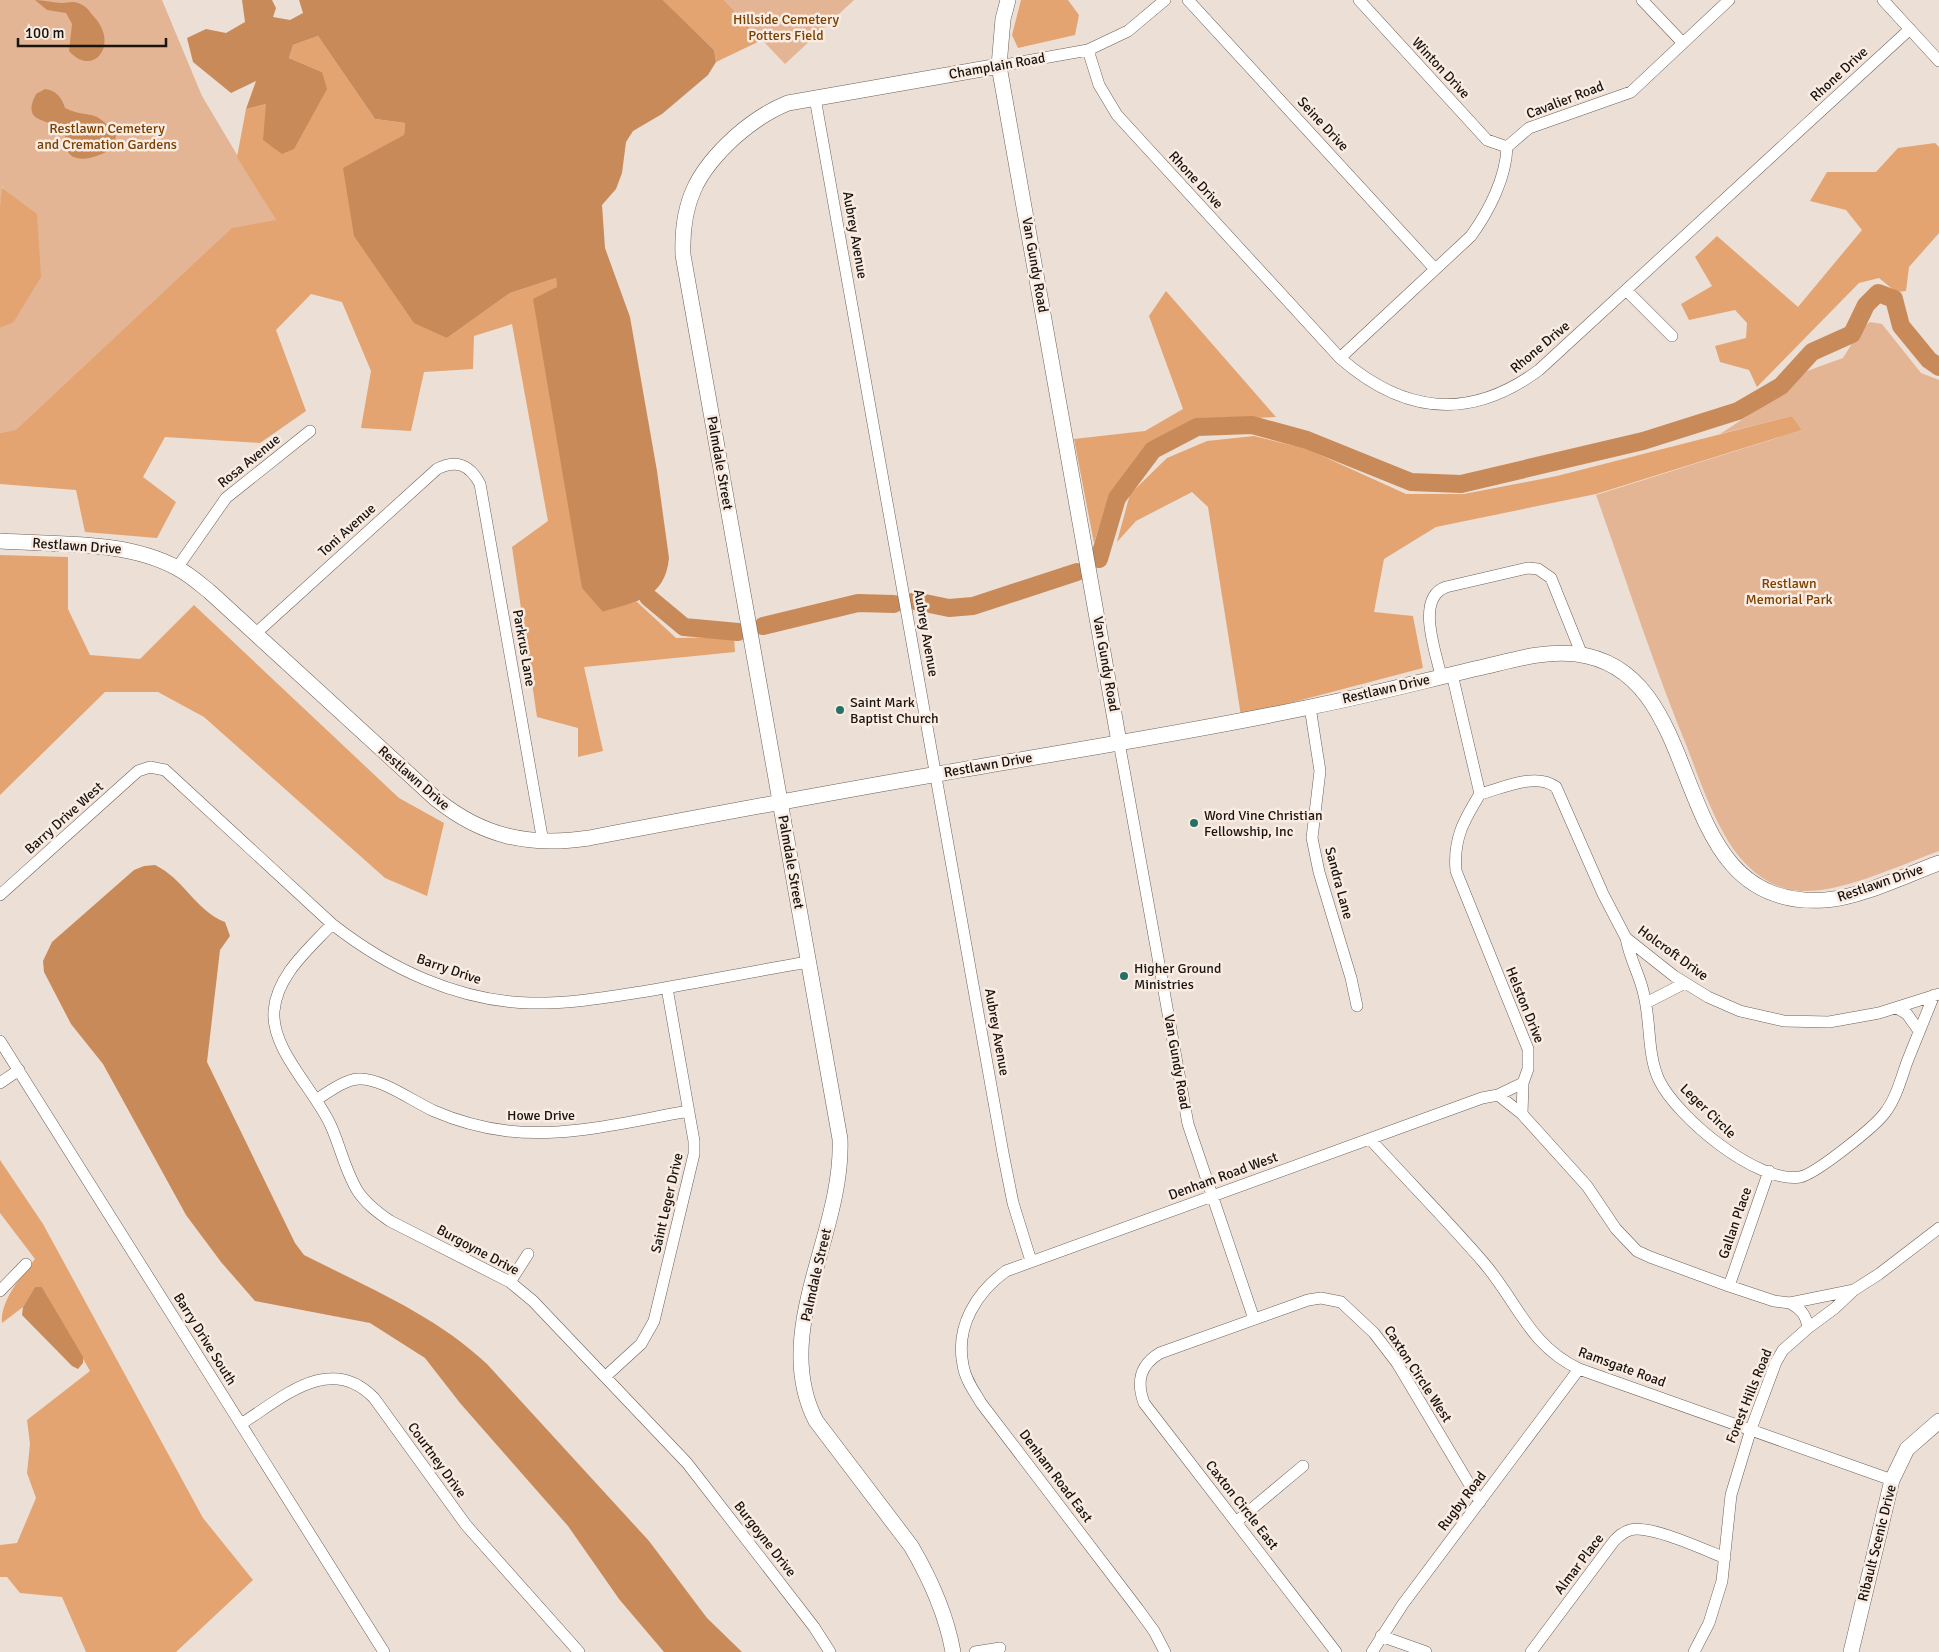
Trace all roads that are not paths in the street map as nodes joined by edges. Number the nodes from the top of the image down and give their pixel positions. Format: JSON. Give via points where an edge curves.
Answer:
{"nodes":[{"id":1,"x":1008,"y":0,"type":"edge"},
{"id":2,"x":1165,"y":0,"type":"edge"},
{"id":3,"x":1188,"y":0,"type":"edge"},
{"id":4,"x":1359,"y":0,"type":"edge"},
{"id":5,"x":1642,"y":0,"type":"edge"},
{"id":6,"x":1728,"y":0,"type":"edge"},
{"id":7,"x":1883,"y":0,"type":"edge"},
{"id":8,"x":1910,"y":29,"type":"junction"},
{"id":9,"x":1682,"y":42,"type":"junction"},
{"id":10,"x":1088,"y":50,"type":"junction"},
{"id":11,"x":1939,"y":61,"type":"edge"},
{"id":12,"x":999,"y":66,"type":"junction"},
{"id":13,"x":816,"y":98,"type":"junction"},
{"id":14,"x":1507,"y":147,"type":"junction"},
{"id":15,"x":1435,"y":269,"type":"junction"},
{"id":16,"x":1626,"y":290,"type":"junction"},
{"id":17,"x":1672,"y":336,"type":"dead end"},
{"id":18,"x":1340,"y":358,"type":"junction"},
{"id":19,"x":310,"y":431,"type":"dead end"},
{"id":20,"x":465,"y":465,"type":"joint"},
{"id":21,"x":0,"y":541,"type":"edge"},
{"id":22,"x":178,"y":568,"type":"junction"},
{"id":23,"x":255,"y":634,"type":"junction"},
{"id":24,"x":1582,"y":655,"type":"junction"},
{"id":25,"x":1447,"y":675,"type":"junction"},
{"id":26,"x":1310,"y":707,"type":"junction"},
{"id":27,"x":1120,"y":742,"type":"junction"},
{"id":28,"x":150,"y":767,"type":"joint"},
{"id":29,"x":936,"y":774,"type":"junction"},
{"id":30,"x":1480,"y":794,"type":"junction"},
{"id":31,"x":780,"y":802,"type":"junction"},
{"id":32,"x":543,"y":842,"type":"junction"},
{"id":33,"x":1939,"y":863,"type":"edge"},
{"id":34,"x":0,"y":896,"type":"edge"},
{"id":35,"x":332,"y":924,"type":"junction"},
{"id":36,"x":1626,"y":938,"type":"junction"},
{"id":37,"x":808,"y":962,"type":"junction"},
{"id":38,"x":1685,"y":983,"type":"junction"},
{"id":39,"x":667,"y":988,"type":"junction"},
{"id":40,"x":1937,"y":995,"type":"edge"},
{"id":41,"x":1646,"y":1003,"type":"junction"},
{"id":42,"x":1357,"y":1006,"type":"dead end"},
{"id":43,"x":1897,"y":1008,"type":"junction"},
{"id":44,"x":1919,"y":1031,"type":"junction"},
{"id":45,"x":0,"y":1041,"type":"edge"},
{"id":46,"x":18,"y":1070,"type":"junction"},
{"id":47,"x":0,"y":1082,"type":"edge"},
{"id":48,"x":1523,"y":1083,"type":"junction"},
{"id":49,"x":1498,"y":1095,"type":"junction"},
{"id":50,"x":317,"y":1099,"type":"junction"},
{"id":51,"x":689,"y":1111,"type":"junction"},
{"id":52,"x":1522,"y":1114,"type":"junction"},
{"id":53,"x":1370,"y":1140,"type":"junction"},
{"id":54,"x":1769,"y":1170,"type":"junction"},
{"id":55,"x":1211,"y":1196,"type":"junction"},
{"id":56,"x":1939,"y":1228,"type":"edge"},
{"id":57,"x":528,"y":1254,"type":"dead end"},
{"id":58,"x":1031,"y":1261,"type":"junction"},
{"id":59,"x":26,"y":1264,"type":"dead end"},
{"id":60,"x":510,"y":1282,"type":"junction"},
{"id":61,"x":1729,"y":1286,"type":"junction"},
{"id":62,"x":1855,"y":1289,"type":"junction"},
{"id":63,"x":0,"y":1291,"type":"edge"},
{"id":64,"x":1790,"y":1303,"type":"junction"},
{"id":65,"x":973,"y":1307,"type":"joint"},
{"id":66,"x":1254,"y":1320,"type":"junction"},
{"id":67,"x":1808,"y":1328,"type":"junction"},
{"id":68,"x":1579,"y":1369,"type":"junction"},
{"id":69,"x":1142,"y":1370,"type":"joint"},
{"id":70,"x":606,"y":1376,"type":"junction"},
{"id":71,"x":1939,"y":1421,"type":"edge"},
{"id":72,"x":241,"y":1424,"type":"junction"},
{"id":73,"x":1751,"y":1429,"type":"junction"},
{"id":74,"x":1303,"y":1466,"type":"dead end"},
{"id":75,"x":1892,"y":1480,"type":"junction"},
{"id":76,"x":1480,"y":1502,"type":"junction"},
{"id":77,"x":1236,"y":1522,"type":"junction"},
{"id":78,"x":1725,"y":1558,"type":"junction"},
{"id":79,"x":1381,"y":1636,"type":"junction"},
{"id":80,"x":1000,"y":1648,"type":"dead end"},
{"id":81,"x":384,"y":1652,"type":"edge"},
{"id":82,"x":579,"y":1652,"type":"edge"},
{"id":83,"x":830,"y":1652,"type":"edge"},
{"id":84,"x":953,"y":1652,"type":"edge"},
{"id":85,"x":975,"y":1652,"type":"edge"},
{"id":86,"x":1165,"y":1652,"type":"edge"},
{"id":87,"x":1336,"y":1652,"type":"edge"},
{"id":88,"x":1372,"y":1652,"type":"edge"},
{"id":89,"x":1426,"y":1652,"type":"edge"},
{"id":90,"x":1531,"y":1652,"type":"edge"},
{"id":91,"x":1694,"y":1652,"type":"edge"},
{"id":92,"x":1851,"y":1652,"type":"edge"}],
"edges":[{"from":1,"to":12,"type":"street","name":"Van Gundy Road","via":[[1002,19]]},
{"from":2,"to":10,"type":"street","name":"Champlain Road","via":[[1128,31]]},
{"from":3,"to":15,"type":"street","name":"Seine Drive"},
{"from":4,"to":14,"type":"street","name":"Winton Drive","via":[[1487,140]]},
{"from":5,"to":9,"type":"street"},
{"from":6,"to":9,"type":"street","name":"Cavalier Road"},
{"from":7,"to":8,"type":"street"},
{"from":8,"to":11,"type":"street"},
{"from":8,"to":16,"type":"street","name":"Rhone Drive"},
{"from":9,"to":14,"type":"street","name":"Cavalier Road","via":[[1631,92],[1529,128]]},
{"from":10,"to":12,"type":"street","name":"Champlain Road"},
{"from":10,"to":18,"type":"street","name":"Rhone Drive","via":[[1099,85],[1116,115]]},
{"from":12,"to":13,"type":"street","name":"Champlain Road"},
{"from":12,"to":27,"type":"street","name":"Van Gundy Road"},
{"from":13,"to":29,"type":"street","name":"Aubrey Avenue"},
{"from":13,"to":31,"type":"street","name":"Palmdale Street","via":[[788,103],[764,114],[720,151],[698,178],[692,191],[682,236]]},
{"from":14,"to":15,"type":"street","via":[[1506,166],[1482,221],[1471,236]]},
{"from":15,"to":18,"type":"street"},
{"from":16,"to":17,"type":"street"},
{"from":16,"to":18,"type":"street","name":"Rhone Drive","via":[[1539,370],[1510,390],[1485,399],[1433,404],[1397,397],[1360,375]]},
{"from":19,"to":22,"type":"street","name":"Rosa Avenue","via":[[226,498]]},
{"from":20,"to":23,"type":"street","name":"Toni Avenue","via":[[447,464],[437,469]]},
{"from":20,"to":32,"type":"street","name":"Parkrus Lane","via":[[474,472],[480,484]]},
{"from":21,"to":22,"type":"street","name":"Restlawn Drive","via":[[116,548],[147,555]]},
{"from":22,"to":23,"type":"street","name":"Restlawn Drive","via":[[210,592]]},
{"from":23,"to":32,"type":"street","name":"Restlawn Drive","via":[[450,811],[510,838]]},
{"from":24,"to":25,"type":"street","name":"Restlawn Drive","via":[[1565,653],[1528,657]]},
{"from":24,"to":25,"type":"street","via":[[1551,578],[1538,569],[1528,568],[1446,586],[1432,598],[1428,614]]},
{"from":24,"to":33,"type":"street","name":"Restlawn Drive","via":[[1628,677],[1655,706],[1708,830],[1728,861],[1758,886],[1790,898],[1840,898]]},
{"from":25,"to":26,"type":"street","name":"Restlawn Drive"},
{"from":25,"to":30,"type":"street"},
{"from":26,"to":27,"type":"street","name":"Restlawn Drive"},
{"from":26,"to":42,"type":"street","name":"Sandra Lane","via":[[1320,771],[1312,838],[1318,872],[1352,978]]},
{"from":27,"to":29,"type":"street","name":"Restlawn Drive"},
{"from":27,"to":55,"type":"street","name":"Van Gundy Road","via":[[1188,1124]]},
{"from":28,"to":34,"type":"street","name":"Barry Drive West","via":[[138,771]]},
{"from":28,"to":35,"type":"street","name":"Barry Drive","via":[[165,770]]},
{"from":29,"to":31,"type":"street","name":"Restlawn Drive"},
{"from":29,"to":58,"type":"street","name":"Aubrey Avenue","via":[[1003,1153],[1013,1203]]},
{"from":30,"to":36,"type":"street","name":"Holcroft Drive","via":[[1542,780],[1556,787]]},
{"from":30,"to":48,"type":"street","name":"Helston Drive","via":[[1457,835],[1454,858],[1456,871],[1528,1049],[1528,1069]]},
{"from":31,"to":32,"type":"street","name":"Restlawn Drive","via":[[589,838]]},
{"from":31,"to":37,"type":"street","name":"Palmdale Street"},
{"from":35,"to":39,"type":"street","name":"Barry Drive","via":[[392,964],[427,980],[481,997],[552,1003]]},
{"from":35,"to":50,"type":"street","name":"Burgoyne Drive","via":[[285,976],[277,993],[274,1011],[276,1033],[288,1058]]},
{"from":36,"to":38,"type":"street","name":"Holcroft Drive"},
{"from":36,"to":41,"type":"street","name":"Leger Circle","via":[[1629,958]]},
{"from":37,"to":39,"type":"street","name":"Barry Drive"},
{"from":37,"to":84,"type":"street","name":"Palmdale Street","via":[[841,1153],[838,1183],[803,1326],[801,1378],[809,1408],[821,1428],[924,1567],[944,1614]]},
{"from":38,"to":41,"type":"street"},
{"from":38,"to":43,"type":"street","name":"Holcroft Drive","via":[[1740,1011],[1784,1020],[1829,1022]]},
{"from":39,"to":51,"type":"street","name":"Saint Leger Drive"},
{"from":40,"to":43,"type":"street","name":"Holcroft Drive"},
{"from":40,"to":44,"type":"street","name":"Leger Circle"},
{"from":41,"to":54,"type":"street","name":"Leger Circle","via":[[1652,1058],[1660,1083],[1692,1120],[1728,1152]]},
{"from":43,"to":44,"type":"street","via":[[1907,1014]]},
{"from":44,"to":54,"type":"street","name":"Leger Circle","via":[[1894,1098],[1874,1125],[1808,1175],[1793,1177]]},
{"from":45,"to":46,"type":"street","name":"Barry Drive South"},
{"from":46,"to":47,"type":"street"},
{"from":46,"to":72,"type":"street","name":"Barry Drive South"},
{"from":48,"to":49,"type":"street"},
{"from":48,"to":52,"type":"street","name":"Helston Drive"},
{"from":49,"to":52,"type":"street"},
{"from":49,"to":53,"type":"street","name":"Denham Road West"},
{"from":50,"to":51,"type":"street","name":"Howe Drive","via":[[348,1081],[367,1079],[435,1112],[464,1122],[535,1133],[585,1129]]},
{"from":50,"to":60,"type":"street","name":"Burgoyne Drive","via":[[356,1189],[374,1210]]},
{"from":51,"to":70,"type":"street","name":"Saint Leger Drive","via":[[694,1154],[654,1321],[641,1344]]},
{"from":52,"to":61,"type":"street","via":[[1587,1186],[1616,1229],[1637,1251]]},
{"from":53,"to":55,"type":"street","name":"Denham Road West"},
{"from":53,"to":68,"type":"street","name":"Ramsgate Road","via":[[1482,1262],[1535,1337],[1555,1356]]},
{"from":54,"to":61,"type":"street","name":"Gallan Place"},
{"from":55,"to":58,"type":"street","name":"Denham Road West"},
{"from":55,"to":66,"type":"street","name":"Van Gundy Road"},
{"from":56,"to":62,"type":"street"},
{"from":57,"to":60,"type":"street"},
{"from":58,"to":65,"type":"street","name":"Denham Road West","via":[[1006,1271],[992,1282]]},
{"from":59,"to":63,"type":"street"},
{"from":60,"to":70,"type":"street","name":"Burgoyne Drive","via":[[533,1300]]},
{"from":61,"to":64,"type":"street"},
{"from":62,"to":64,"type":"street"},
{"from":62,"to":67,"type":"street","name":"Forest Hills Road"},
{"from":64,"to":67,"type":"street","via":[[1800,1308]]},
{"from":65,"to":86,"type":"street","name":"Denham Road East","via":[[963,1336],[963,1364],[981,1404],[1138,1609]]},
{"from":66,"to":69,"type":"street","name":"Caxton Circle West","via":[[1160,1353]]},
{"from":66,"to":76,"type":"street","name":"Caxton Circle West","via":[[1321,1298],[1341,1302],[1349,1308],[1374,1333],[1396,1363]]},
{"from":67,"to":73,"type":"street","name":"Forest Hills Road","via":[[1783,1350],[1776,1362]]},
{"from":68,"to":73,"type":"street","name":"Ramsgate Road"},
{"from":68,"to":76,"type":"street","name":"Rugby Road"},
{"from":69,"to":77,"type":"street","name":"Caxton Circle East","via":[[1140,1392],[1144,1403]]},
{"from":70,"to":83,"type":"street","name":"Burgoyne Drive","via":[[687,1462]]},
{"from":71,"to":75,"type":"street","name":"Ribault Scenic Drive","via":[[1907,1449]]},
{"from":72,"to":81,"type":"street","name":"Barry Drive South"},
{"from":72,"to":82,"type":"street","name":"Courtney Drive","via":[[307,1383],[333,1378],[357,1384],[374,1398],[466,1524]]},
{"from":73,"to":75,"type":"street","name":"Ramsgate Road"},
{"from":73,"to":78,"type":"street","name":"Forest Hills Road","via":[[1732,1488]]},
{"from":74,"to":77,"type":"street"},
{"from":75,"to":92,"type":"street","name":"Ribault Scenic Drive"},
{"from":76,"to":79,"type":"street","name":"Rugby Road"},
{"from":77,"to":87,"type":"street","name":"Caxton Circle East"},
{"from":78,"to":90,"type":"street","name":"Almar Place","via":[[1652,1531],[1630,1530],[1614,1541]]},
{"from":78,"to":91,"type":"street","name":"Forest Hills Road","via":[[1715,1605]]},
{"from":79,"to":88,"type":"street","name":"Rugby Road"},
{"from":79,"to":89,"type":"street"},
{"from":80,"to":85,"type":"street"}]}
